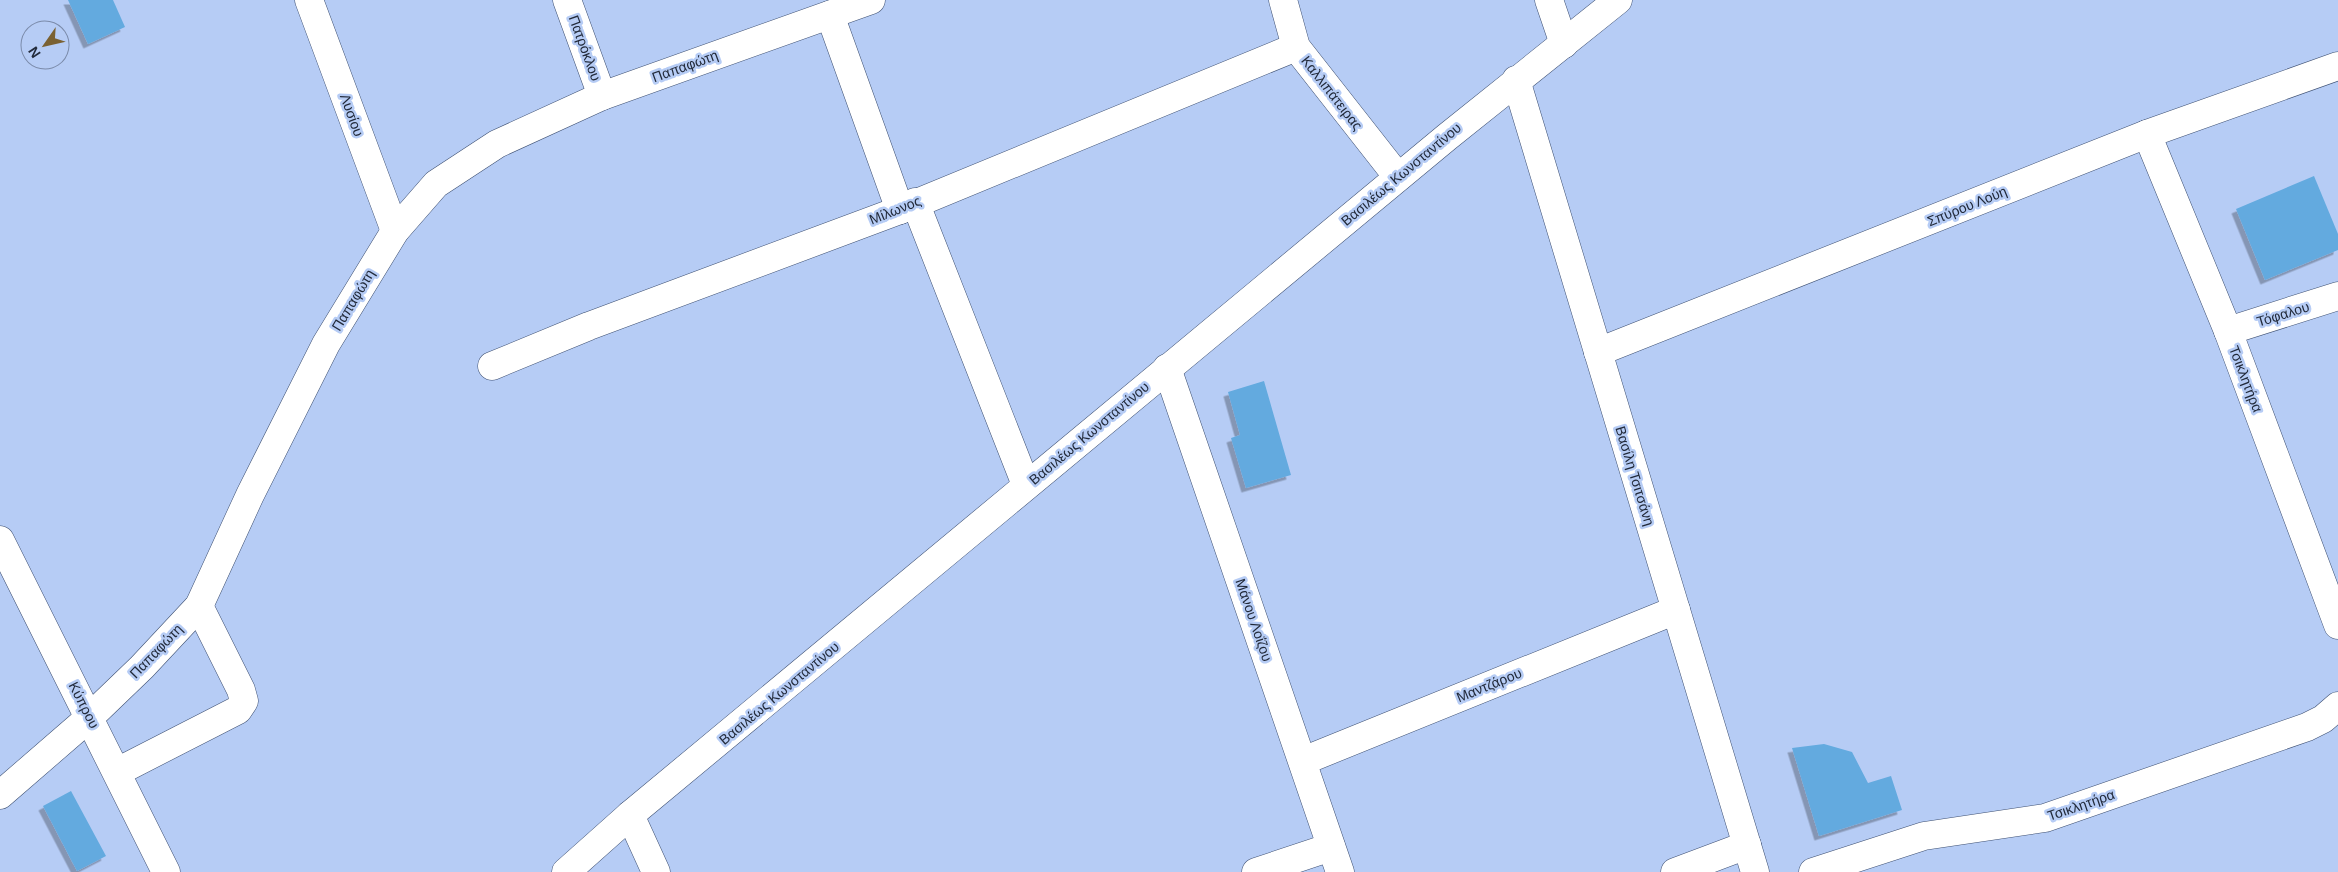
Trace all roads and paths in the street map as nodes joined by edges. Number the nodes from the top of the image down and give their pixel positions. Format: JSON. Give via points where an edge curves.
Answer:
{"nodes":[{"id":1,"x":309,"y":0,"type":"edge"},
{"id":2,"x":567,"y":0,"type":"edge"},
{"id":3,"x":871,"y":0,"type":"edge"},
{"id":4,"x":1283,"y":0,"type":"edge"},
{"id":5,"x":1549,"y":0,"type":"edge"},
{"id":6,"x":1618,"y":0,"type":"edge"},
{"id":7,"x":830,"y":15,"type":"junction"},
{"id":8,"x":1564,"y":44,"type":"junction"},
{"id":9,"x":1296,"y":48,"type":"junction"},
{"id":10,"x":2338,"y":66,"type":"edge"},
{"id":11,"x":1516,"y":80,"type":"junction"},
{"id":12,"x":602,"y":96,"type":"junction"},
{"id":13,"x":2148,"y":134,"type":"junction"},
{"id":14,"x":1398,"y":177,"type":"junction"},
{"id":15,"x":907,"y":206,"type":"junction"},
{"id":16,"x":395,"y":231,"type":"junction"},
{"id":17,"x":2338,"y":296,"type":"edge"},
{"id":18,"x":2228,"y":331,"type":"junction"},
{"id":19,"x":1598,"y":352,"type":"junction"},
{"id":20,"x":492,"y":366,"type":"dead end"},
{"id":21,"x":1167,"y":368,"type":"junction"},
{"id":22,"x":1026,"y":485,"type":"junction"},
{"id":23,"x":0,"y":540,"type":"edge"},
{"id":24,"x":199,"y":606,"type":"junction"},
{"id":25,"x":1676,"y":610,"type":"junction"},
{"id":26,"x":2338,"y":625,"type":"edge"},
{"id":27,"x":2338,"y":706,"type":"edge"},
{"id":28,"x":90,"y":717,"type":"junction"},
{"id":29,"x":1303,"y":761,"type":"junction"},
{"id":30,"x":117,"y":772,"type":"junction"},
{"id":31,"x":0,"y":795,"type":"edge"},
{"id":32,"x":630,"y":815,"type":"junction"},
{"id":33,"x":1747,"y":845,"type":"junction"},
{"id":34,"x":1335,"y":860,"type":"edge"},
{"id":35,"x":166,"y":872,"type":"edge"},
{"id":36,"x":566,"y":872,"type":"edge"},
{"id":37,"x":656,"y":872,"type":"edge"},
{"id":38,"x":1256,"y":872,"type":"edge"},
{"id":39,"x":1675,"y":872,"type":"edge"},
{"id":40,"x":1755,"y":872,"type":"edge"},
{"id":41,"x":1813,"y":872,"type":"edge"}],
"edges":[{"from":1,"to":16,"type":"street","name":"Λυσίου"},
{"from":2,"to":12,"type":"street","name":"Πατρόκλου"},
{"from":3,"to":7,"type":"street","name":"Παπαφώτη"},
{"from":4,"to":9,"type":"street","name":"Καλλιπάτειρας"},
{"from":5,"to":8,"type":"street"},
{"from":6,"to":8,"type":"street","name":"Βασιλέως Κωνσταντίνου"},
{"from":7,"to":12,"type":"street","name":"Παπαφώτη"},
{"from":7,"to":15,"type":"street"},
{"from":8,"to":11,"type":"street","name":"Βασιλέως Κωνσταντίνου"},
{"from":9,"to":14,"type":"street","name":"Καλλιπάτειρας"},
{"from":9,"to":15,"type":"street","name":"Μίλωνος"},
{"from":10,"to":13,"type":"street","name":"Σπύρου Λούη"},
{"from":11,"to":14,"type":"street","name":"Βασιλέως Κωνσταντίνου"},
{"from":11,"to":19,"type":"street","name":"Βασίλη Τσιτσάνη"},
{"from":12,"to":16,"type":"street","name":"Παπαφώτη","via":[[497,144],[436,184]]},
{"from":13,"to":18,"type":"street","name":"Τσικλητήρα"},
{"from":13,"to":19,"type":"street","name":"Σπύρου Λούη"},
{"from":14,"to":21,"type":"street","name":"Βασιλέως Κωνσταντίνου"},
{"from":15,"to":20,"type":"street","name":"Μίλωνος"},
{"from":15,"to":22,"type":"street"},
{"from":16,"to":24,"type":"street","name":"Παπαφώτη","via":[[326,344],[250,495]]},
{"from":17,"to":18,"type":"street","name":"Τόφαλου"},
{"from":18,"to":26,"type":"street","name":"Τσικλητήρα"},
{"from":19,"to":25,"type":"street","name":"Βασίλη Τσιτσάνη"},
{"from":21,"to":22,"type":"street","name":"Βασιλέως Κωνσταντίνου"},
{"from":21,"to":29,"type":"street","name":"Μάνου Λοΐζου"},
{"from":22,"to":32,"type":"street","name":"Βασιλέως Κωνσταντίνου"},
{"from":23,"to":28,"type":"street","name":"Κύπρου"},
{"from":24,"to":28,"type":"street","name":"Παπαφώτη"},
{"from":24,"to":30,"type":"street","via":[[244,701],[238,710]]},
{"from":25,"to":29,"type":"street","name":"Μαντζάρου"},
{"from":25,"to":33,"type":"street","name":"Βασίλη Τσιτσάνη"},
{"from":27,"to":41,"type":"street","name":"Τσικλητήρα","via":[[2307,727],[2045,818],[1924,836]]},
{"from":28,"to":30,"type":"street","name":"Κύπρου"},
{"from":28,"to":31,"type":"street","name":"Παπαφώτη"},
{"from":29,"to":34,"type":"street","name":"Μάνου Λοΐζου"},
{"from":30,"to":35,"type":"street","name":"Κύπρου"},
{"from":32,"to":36,"type":"street","name":"Βασιλέως Κωνσταντίνου"},
{"from":32,"to":37,"type":"street"},
{"from":33,"to":39,"type":"street"},
{"from":33,"to":40,"type":"street","name":"Βασίλη Τσιτσάνη"},
{"from":34,"to":38,"type":"street"}]}
